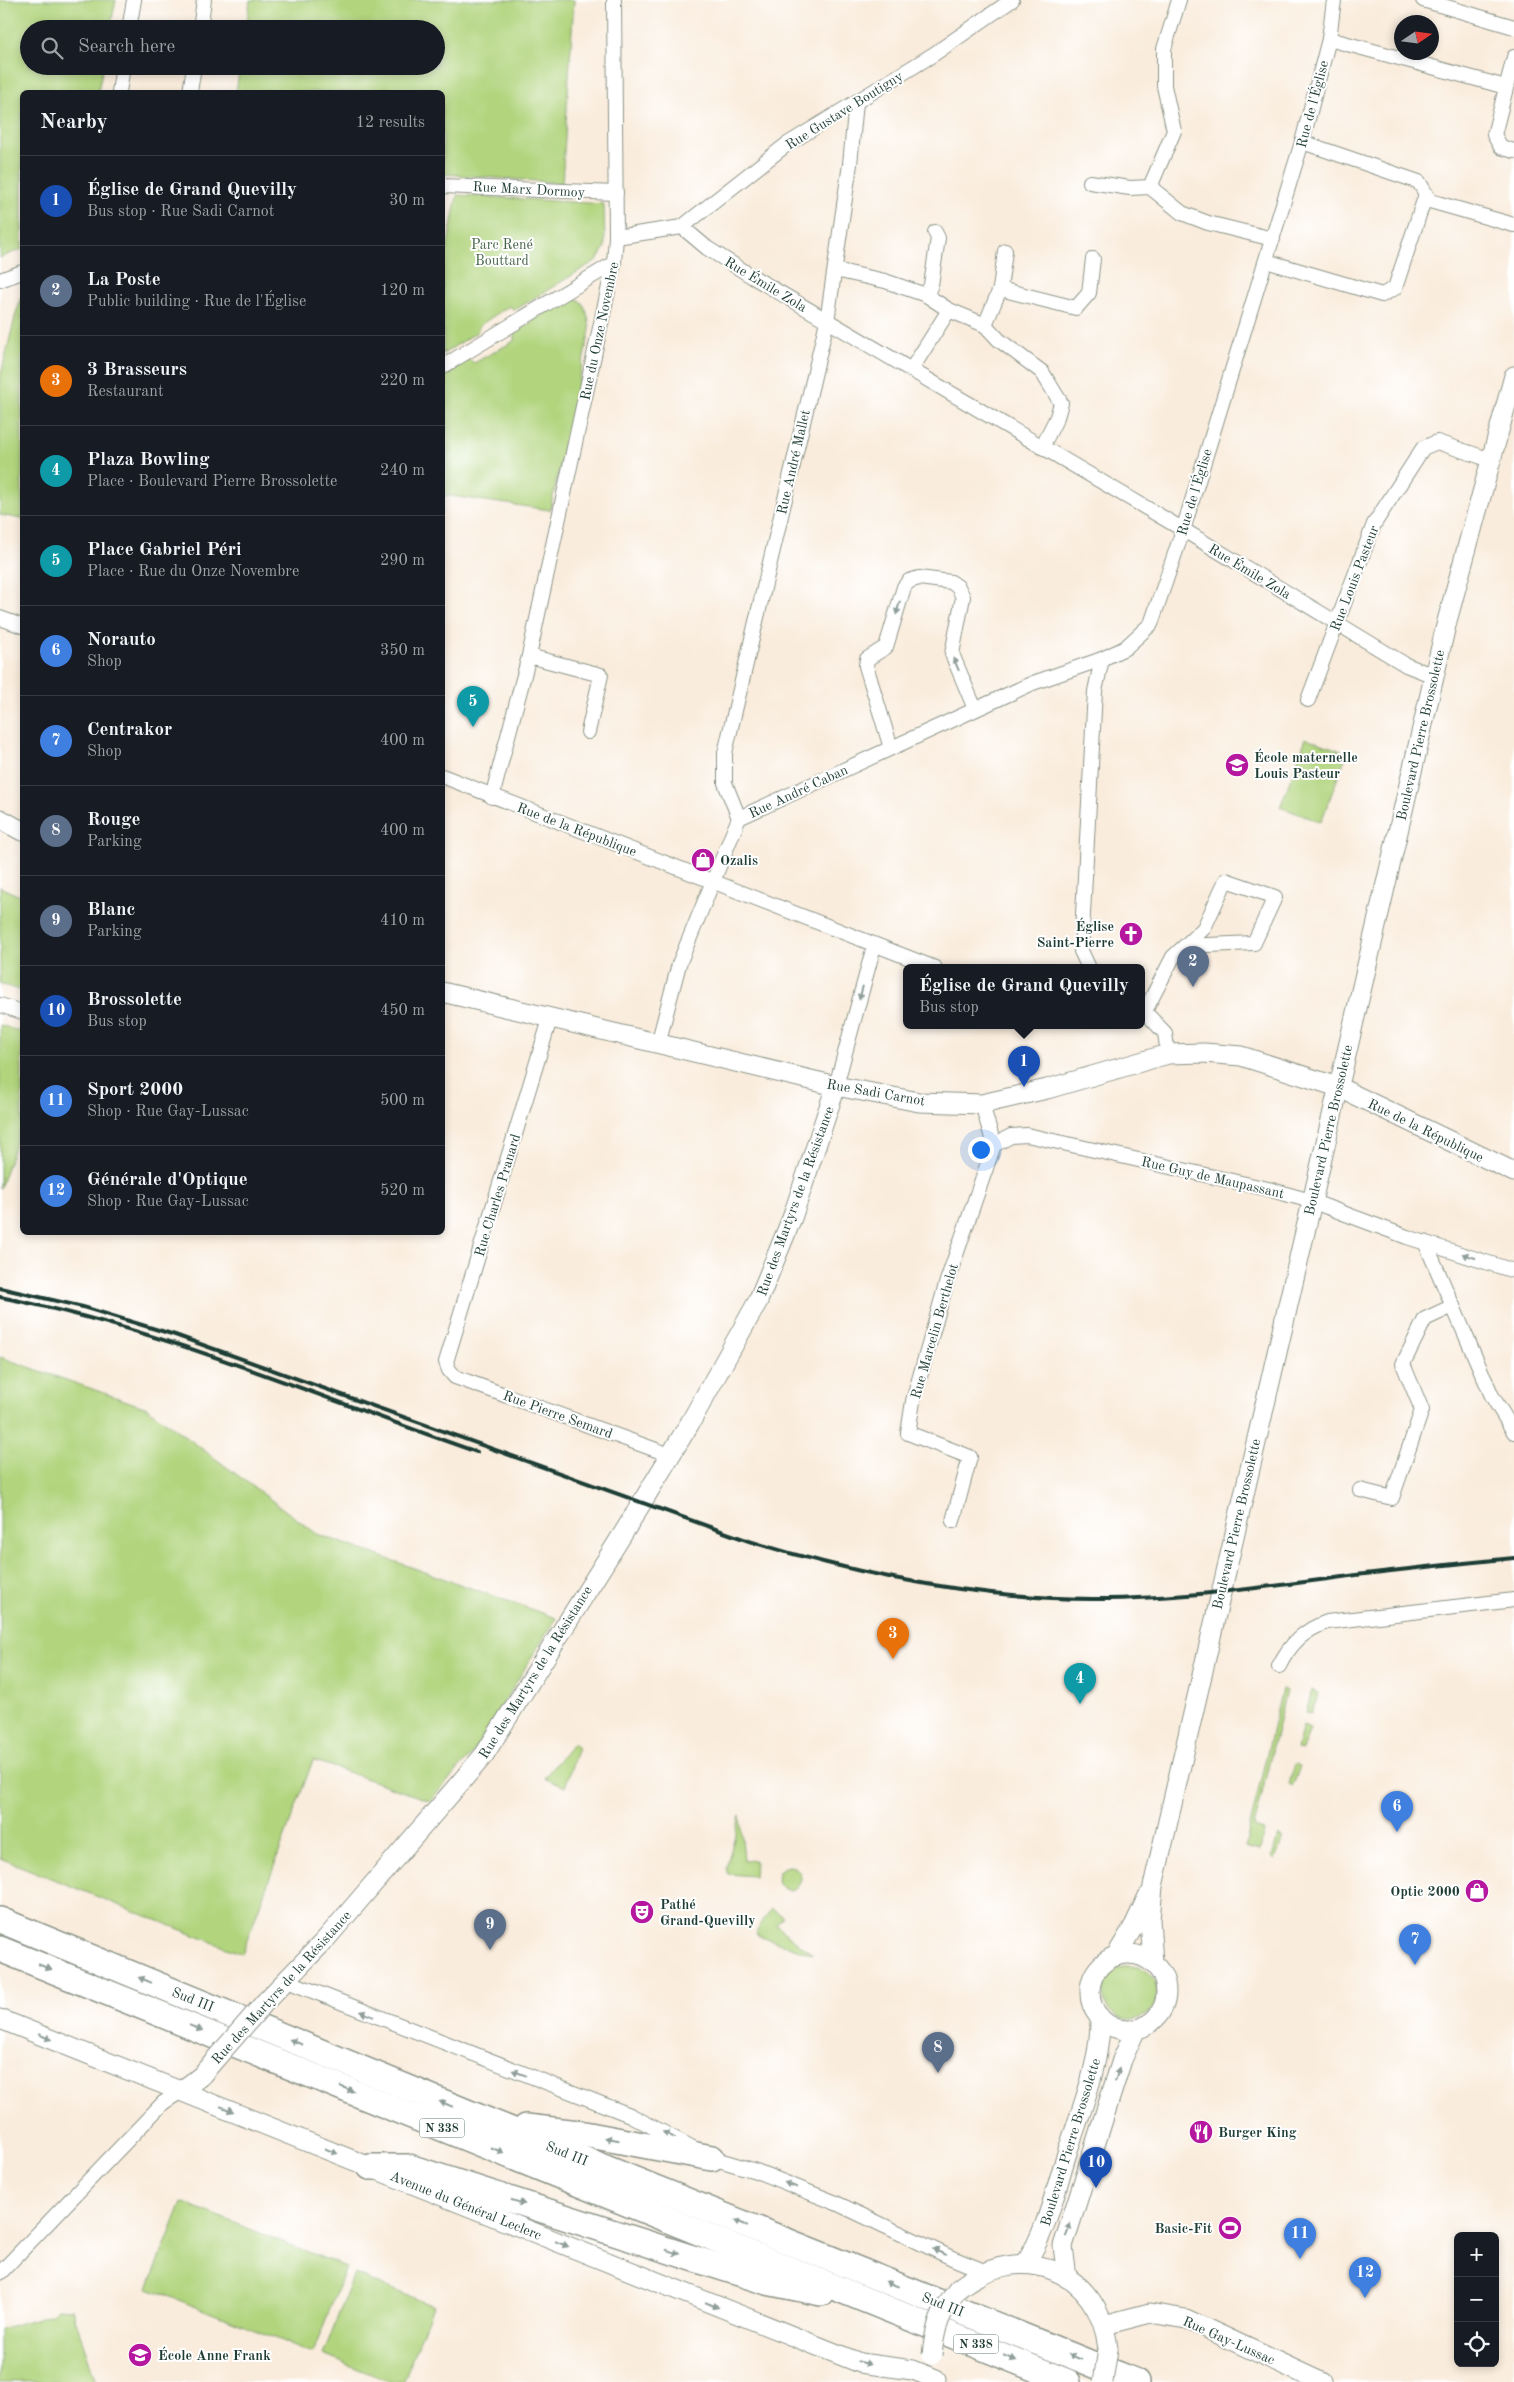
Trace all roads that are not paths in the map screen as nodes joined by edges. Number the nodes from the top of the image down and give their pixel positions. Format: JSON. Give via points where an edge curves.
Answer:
{"nodes":[{"id":1,"x":134,"y":0,"type":"edge"},
{"id":2,"x":204,"y":0,"type":"edge"},
{"id":3,"x":614,"y":0,"type":"edge"},
{"id":4,"x":1012,"y":0,"type":"edge"},
{"id":5,"x":1180,"y":0,"type":"edge"},
{"id":6,"x":1334,"y":0,"type":"edge"},
{"id":7,"x":1423,"y":0,"type":"edge"},
{"id":8,"x":131,"y":20,"type":"edge"},
{"id":9,"x":201,"y":20,"type":"edge"},
{"id":10,"x":1514,"y":27,"type":"edge"},
{"id":11,"x":1329,"y":38,"type":"junction"},
{"id":12,"x":1514,"y":57,"type":"edge"},
{"id":13,"x":122,"y":75,"type":"edge"},
{"id":14,"x":193,"y":75,"type":"edge"},
{"id":15,"x":1506,"y":87,"type":"junction"},
{"id":16,"x":119,"y":90,"type":"edge"},
{"id":17,"x":190,"y":90,"type":"edge"},
{"id":18,"x":856,"y":102,"type":"junction"},
{"id":19,"x":1302,"y":142,"type":"junction"},
{"id":20,"x":1514,"y":151,"type":"edge"},
{"id":21,"x":1090,"y":182,"type":"dead end"},
{"id":22,"x":445,"y":186,"type":"edge"},
{"id":23,"x":1150,"y":186,"type":"junction"},
{"id":24,"x":616,"y":193,"type":"junction"},
{"id":25,"x":1426,"y":194,"type":"junction"},
{"id":26,"x":1514,"y":225,"type":"edge"},
{"id":27,"x":682,"y":227,"type":"junction"},
{"id":28,"x":935,"y":232,"type":"dead end"},
{"id":29,"x":616,"y":237,"type":"junction"},
{"id":30,"x":1273,"y":239,"type":"junction"},
{"id":31,"x":1005,"y":251,"type":"dead end"},
{"id":32,"x":1093,"y":259,"type":"dead end"},
{"id":33,"x":1266,"y":260,"type":"junction"},
{"id":34,"x":614,"y":264,"type":"junction"},
{"id":35,"x":835,"y":270,"type":"junction"},
{"id":36,"x":20,"y":273,"type":"edge"},
{"id":37,"x":0,"y":280,"type":"edge"},
{"id":38,"x":1000,"y":289,"type":"junction"},
{"id":39,"x":926,"y":295,"type":"junction"},
{"id":40,"x":949,"y":310,"type":"junction"},
{"id":41,"x":827,"y":321,"type":"junction"},
{"id":42,"x":985,"y":325,"type":"junction"},
{"id":43,"x":445,"y":365,"type":"edge"},
{"id":44,"x":911,"y":370,"type":"junction"},
{"id":45,"x":1514,"y":376,"type":"edge"},
{"id":46,"x":1042,"y":447,"type":"junction"},
{"id":47,"x":1491,"y":460,"type":"junction"},
{"id":48,"x":1183,"y":530,"type":"junction"},
{"id":49,"x":0,"y":618,"type":"edge"},
{"id":50,"x":1336,"y":623,"type":"junction"},
{"id":51,"x":20,"y":625,"type":"edge"},
{"id":52,"x":529,"y":656,"type":"junction"},
{"id":53,"x":1102,"y":659,"type":"junction"},
{"id":54,"x":1434,"y":676,"type":"junction"},
{"id":55,"x":1308,"y":700,"type":"dead end"},
{"id":56,"x":975,"y":709,"type":"junction"},
{"id":57,"x":588,"y":732,"type":"dead end"},
{"id":58,"x":891,"y":748,"type":"junction"},
{"id":59,"x":445,"y":777,"type":"edge"},
{"id":60,"x":492,"y":797,"type":"junction"},
{"id":61,"x":739,"y":818,"type":"junction"},
{"id":62,"x":0,"y":819,"type":"edge"},
{"id":63,"x":20,"y":830,"type":"edge"},
{"id":64,"x":713,"y":880,"type":"junction"},
{"id":65,"x":874,"y":946,"type":"junction"},
{"id":66,"x":1185,"y":946,"type":"junction"},
{"id":67,"x":924,"y":964,"type":"edge"},
{"id":68,"x":1087,"y":964,"type":"edge"},
{"id":69,"x":445,"y":993,"type":"edge"},
{"id":70,"x":0,"y":1005,"type":"edge"},
{"id":71,"x":1145,"y":1006,"type":"edge"},
{"id":72,"x":20,"y":1011,"type":"edge"},
{"id":73,"x":1145,"y":1012,"type":"edge"},
{"id":74,"x":550,"y":1019,"type":"junction"},
{"id":75,"x":658,"y":1044,"type":"junction"},
{"id":76,"x":1168,"y":1054,"type":"junction"},
{"id":77,"x":836,"y":1086,"type":"junction"},
{"id":78,"x":1338,"y":1087,"type":"junction"},
{"id":79,"x":982,"y":1104,"type":"junction"},
{"id":80,"x":994,"y":1146,"type":"junction"},
{"id":81,"x":1514,"y":1172,"type":"edge"},
{"id":82,"x":1311,"y":1201,"type":"junction"},
{"id":83,"x":1425,"y":1242,"type":"junction"},
{"id":84,"x":1514,"y":1271,"type":"edge"},
{"id":85,"x":1453,"y":1306,"type":"junction"},
{"id":86,"x":449,"y":1370,"type":"joint"},
{"id":87,"x":1514,"y":1432,"type":"edge"},
{"id":88,"x":670,"y":1454,"type":"junction"},
{"id":89,"x":1360,"y":1490,"type":"dead end"},
{"id":90,"x":953,"y":1521,"type":"dead end"},
{"id":91,"x":1514,"y":1600,"type":"edge"},
{"id":92,"x":1280,"y":1666,"type":"dead end"},
{"id":93,"x":1153,"y":1886,"type":"junction"},
{"id":94,"x":0,"y":1920,"type":"edge"},
{"id":95,"x":0,"y":1949,"type":"edge"},
{"id":96,"x":1116,"y":1956,"type":"junction"},
{"id":97,"x":1153,"y":1963,"type":"junction"},
{"id":98,"x":287,"y":1981,"type":"junction"},
{"id":99,"x":1100,"y":2017,"type":"junction"},
{"id":100,"x":0,"y":2019,"type":"edge"},
{"id":101,"x":1136,"y":2029,"type":"junction"},
{"id":102,"x":181,"y":2091,"type":"junction"},
{"id":103,"x":491,"y":2122,"type":"junction"},
{"id":104,"x":712,"y":2158,"type":"junction"},
{"id":105,"x":370,"y":2167,"type":"junction"},
{"id":106,"x":1025,"y":2264,"type":"junction"},
{"id":107,"x":984,"y":2271,"type":"junction"},
{"id":108,"x":0,"y":2273,"type":"edge"},
{"id":109,"x":1067,"y":2278,"type":"junction"},
{"id":110,"x":884,"y":2306,"type":"junction"},
{"id":111,"x":1104,"y":2325,"type":"junction"},
{"id":112,"x":936,"y":2380,"type":"edge"},
{"id":113,"x":1068,"y":2382,"type":"edge"},
{"id":114,"x":1103,"y":2382,"type":"edge"},
{"id":115,"x":1137,"y":2382,"type":"edge"},
{"id":116,"x":1322,"y":2382,"type":"edge"}],
"edges":[{"from":1,"to":8,"type":"street"},
{"from":2,"to":9,"type":"street"},
{"from":3,"to":24,"type":"street","name":"Rue du Onze Novembre"},
{"from":4,"to":18,"type":"street","name":"Rue Gustave Boutigny","via":[[934,54]]},
{"from":5,"to":23,"type":"street","via":[[1164,49],[1164,86],[1174,131]]},
{"from":6,"to":11,"type":"street","name":"Rue de l'Église"},
{"from":7,"to":10,"type":"street"},
{"from":11,"to":15,"type":"street"},
{"from":11,"to":19,"type":"street","name":"Rue de l'Église"},
{"from":12,"to":15,"type":"street"},
{"from":13,"to":16,"type":"street"},
{"from":14,"to":17,"type":"street"},
{"from":15,"to":20,"type":"street","via":[[1494,135],[1501,147]]},
{"from":18,"to":27,"type":"street","name":"Rue Gustave Boutigny","via":[[786,145]]},
{"from":18,"to":35,"type":"street","name":"Rue André Mallet"},
{"from":19,"to":25,"type":"street","via":[[1419,182]]},
{"from":19,"to":30,"type":"street","name":"Rue de l'Église"},
{"from":21,"to":23,"type":"street","via":[[1130,188]]},
{"from":22,"to":24,"type":"street","name":"Rue Marx Dormoy"},
{"from":23,"to":30,"type":"street","via":[[1182,212],[1208,223]]},
{"from":24,"to":29,"type":"street","name":"Rue du Onze Novembre"},
{"from":25,"to":26,"type":"street","via":[[1430,201]]},
{"from":25,"to":33,"type":"street","via":[[1395,288],[1382,296]]},
{"from":27,"to":29,"type":"street"},
{"from":27,"to":41,"type":"street","name":"Rue Émile Zola","via":[[707,248]]},
{"from":28,"to":39,"type":"street","via":[[938,238],[931,285]]},
{"from":29,"to":34,"type":"street","name":"Rue du Onze Novembre"},
{"from":30,"to":33,"type":"street","name":"Rue de l'Église"},
{"from":31,"to":38,"type":"street"},
{"from":32,"to":38,"type":"street","via":[[1089,293],[1076,308]]},
{"from":33,"to":48,"type":"street","name":"Rue de l'Église"},
{"from":34,"to":43,"type":"street"},
{"from":34,"to":52,"type":"street","name":"Rue du Onze Novembre"},
{"from":35,"to":39,"type":"street","via":[[885,281]]},
{"from":35,"to":41,"type":"street","name":"Rue André Mallet"},
{"from":36,"to":37,"type":"street"},
{"from":38,"to":42,"type":"street"},
{"from":39,"to":40,"type":"street"},
{"from":40,"to":42,"type":"street"},
{"from":40,"to":44,"type":"street"},
{"from":41,"to":44,"type":"street","name":"Rue Émile Zola"},
{"from":41,"to":61,"type":"street","name":"Rue André Mallet","via":[[725,753],[725,783]]},
{"from":42,"to":46,"type":"street","via":[[999,340],[1042,372],[1061,403]]},
{"from":44,"to":46,"type":"street","name":"Rue Émile Zola"},
{"from":45,"to":47,"type":"street","name":"Boulevard Pierre Brossolette"},
{"from":46,"to":48,"type":"street","name":"Rue Émile Zola"},
{"from":47,"to":50,"type":"street","name":"Rue Louis Pasteur","via":[[1437,442],[1423,448],[1374,524]]},
{"from":47,"to":54,"type":"street","name":"Boulevard Pierre Brossolette"},
{"from":48,"to":50,"type":"street","name":"Rue Émile Zola"},
{"from":48,"to":53,"type":"street","name":"Rue de l'Église","via":[[1151,624],[1125,648]]},
{"from":49,"to":51,"type":"street"},
{"from":50,"to":54,"type":"street","name":"Rue Émile Zola","via":[[1406,665]]},
{"from":50,"to":55,"type":"street","name":"Rue Louis Pasteur"},
{"from":52,"to":57,"type":"street","via":[[601,674]]},
{"from":52,"to":60,"type":"street","name":"Rue du Onze Novembre"},
{"from":53,"to":56,"type":"street","name":"Rue André Caban","via":[[1033,683]]},
{"from":53,"to":68,"type":"street","via":[[1095,691],[1081,950]]},
{"from":54,"to":78,"type":"street","name":"Boulevard Pierre Brossolette"},
{"from":56,"to":58,"type":"street","name":"Rue André Caban"},
{"from":56,"to":58,"type":"street","one_way":true,"via":[[952,654],[963,597],[958,587],[951,582],[919,578],[909,581],[904,587],[886,647],[867,659],[866,666]]},
{"from":58,"to":61,"type":"street","name":"Rue André Caban"},
{"from":59,"to":60,"type":"street","name":"Rue de la République"},
{"from":60,"to":64,"type":"street","name":"Rue de la République"},
{"from":61,"to":64,"type":"street","name":"Rue André Caban"},
{"from":62,"to":63,"type":"street"},
{"from":64,"to":65,"type":"street","name":"Rue de la République"},
{"from":64,"to":75,"type":"street","via":[[679,964]]},
{"from":65,"to":67,"type":"street","name":"Rue de la République"},
{"from":65,"to":77,"type":"street","name":"Rue des Martyrs de la Résistance","one_way":true},
{"from":66,"to":66,"type":"street","via":[[1204,928],[1226,880],[1275,897],[1254,943]]},
{"from":66,"to":71,"type":"street","via":[[1173,957]]},
{"from":69,"to":74,"type":"street","name":"Rue Sadi Carnot"},
{"from":70,"to":72,"type":"street"},
{"from":73,"to":76,"type":"street","via":[[1165,1033]]},
{"from":74,"to":75,"type":"street","name":"Rue Sadi Carnot"},
{"from":74,"to":86,"type":"street","name":"Rue Charles Pranard","via":[[446,1362]]},
{"from":75,"to":77,"type":"street","name":"Rue Sadi Carnot"},
{"from":76,"to":78,"type":"street","name":"Rue Sadi Carnot","via":[[1241,1056]]},
{"from":76,"to":79,"type":"street","name":"Rue Sadi Carnot"},
{"from":77,"to":79,"type":"street","name":"Rue Sadi Carnot","via":[[919,1102]]},
{"from":77,"to":88,"type":"street","name":"Rue des Martyrs de la Résistance","via":[[792,1218],[758,1301]]},
{"from":78,"to":81,"type":"street","name":"Rue de la République"},
{"from":78,"to":82,"type":"street","name":"Boulevard Pierre Brossolette"},
{"from":79,"to":80,"type":"street"},
{"from":80,"to":82,"type":"street","name":"Rue Guy de Maupassant","via":[[1011,1136],[1027,1135]]},
{"from":80,"to":90,"type":"street","name":"Rue Marcelin Berthelot","via":[[947,1281],[913,1401],[908,1433],[970,1457]]},
{"from":82,"to":83,"type":"street","name":"Rue Guy de Maupassant"},
{"from":82,"to":93,"type":"street","name":"Boulevard Pierre Brossolette"},
{"from":84,"to":83,"type":"street","name":"Rue Guy de Maupassant","one_way":true},
{"from":83,"to":85,"type":"street"},
{"from":85,"to":87,"type":"street","via":[[1492,1396]]},
{"from":85,"to":89,"type":"street","via":[[1425,1319],[1402,1364],[1422,1410],[1392,1498]]},
{"from":86,"to":88,"type":"street","name":"Rue Pierre Semard","via":[[456,1377]]},
{"from":88,"to":98,"type":"street","name":"Rue des Martyrs de la Résistance","via":[[484,1755]]},
{"from":91,"to":92,"type":"street","via":[[1327,1622],[1305,1632],[1295,1641]]},
{"from":93,"to":96,"type":"street","name":"Boulevard Pierre Brossolette"},
{"from":93,"to":97,"type":"street","name":"Boulevard Pierre Brossolette","via":[[1150,1920]]},
{"from":103,"to":94,"type":"highway","name":"Sud III","number":"N 338","one_way":true},
{"from":95,"to":110,"type":"highway","name":"Sud III","number":"N 338","one_way":true},
{"from":96,"to":97,"type":"street","via":[[1136,1954]]},
{"from":96,"to":99,"type":"street","via":[[1098,1969],[1092,1982],[1091,1997]]},
{"from":97,"to":101,"type":"street","via":[[1165,1983],[1165,2000],[1157,2016]]},
{"from":98,"to":102,"type":"street","name":"Rue des Martyrs de la Résistance","bridge":true,"via":[[201,2076]]},
{"from":104,"to":98,"type":"street","one_way":true,"via":[[630,2115]]},
{"from":99,"to":101,"type":"street","via":[[1120,2029]]},
{"from":99,"to":106,"type":"street","name":"Boulevard Pierre Brossolette","via":[[1092,2074],[1040,2239]]},
{"from":100,"to":102,"type":"street","name":"Avenue du Général Leclerc","one_way":true},
{"from":109,"to":101,"type":"street","name":"Boulevard Pierre Brossolette","one_way":true,"via":[[1063,2246],[1122,2060]]},
{"from":102,"to":105,"type":"street","name":"Avenue du Général Leclerc","one_way":true},
{"from":102,"to":108,"type":"street","name":"Rue des Martyrs de la Résistance","via":[[163,2103]]},
{"from":104,"to":103,"type":"highway","one_way":true,"via":[[579,2133]]},
{"from":115,"to":103,"type":"highway","name":"Sud III","number":"N 338","one_way":true},
{"from":107,"to":104,"type":"street","one_way":true,"via":[[836,2203],[756,2171]]},
{"from":105,"to":110,"type":"highway","one_way":true,"via":[[409,2167],[767,2282]]},
{"from":105,"to":112,"type":"street","name":"Avenue du Général Leclerc","one_way":true,"via":[[860,2363],[913,2370]]},
{"from":106,"to":107,"type":"street"},
{"from":106,"to":109,"type":"street","via":[[1047,2268]]},
{"from":107,"to":112,"type":"street","bridge":true,"via":[[958,2289],[939,2317],[932,2356]]},
{"from":109,"to":111,"type":"street","via":[[1089,2298]]},
{"from":110,"to":113,"type":"highway","name":"Sud III","number":"N 338","one_way":true},
{"from":111,"to":114,"type":"street","bridge":true,"via":[[1108,2349]]},
{"from":111,"to":116,"type":"street","name":"Rue Gay-Lussac","via":[[1150,2313],[1186,2319]]}]}
